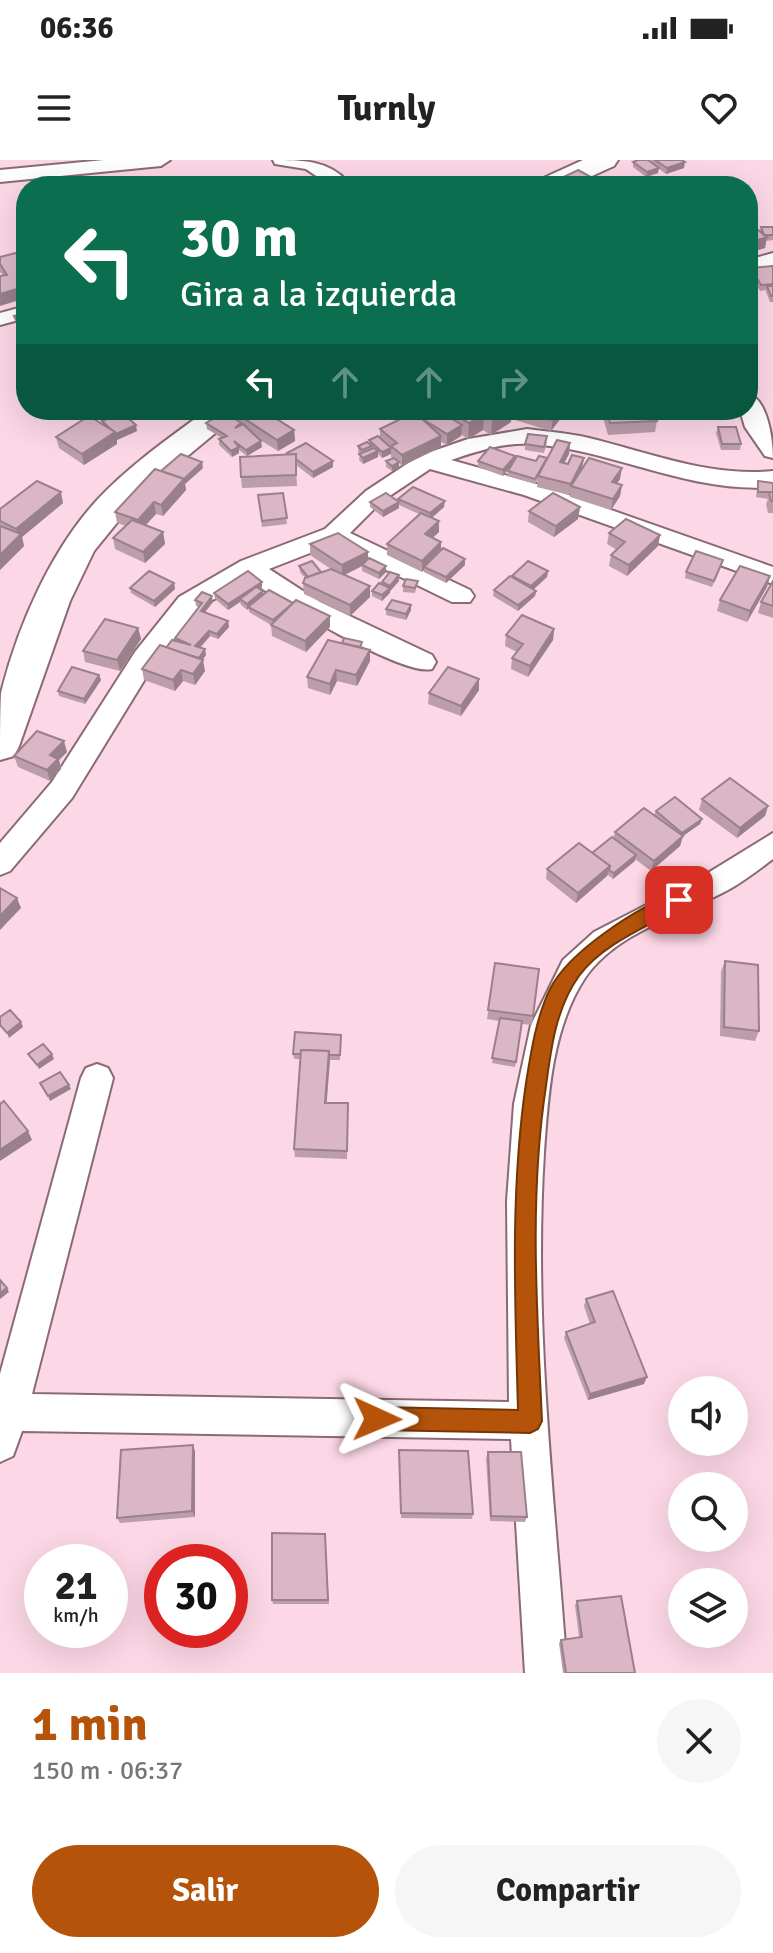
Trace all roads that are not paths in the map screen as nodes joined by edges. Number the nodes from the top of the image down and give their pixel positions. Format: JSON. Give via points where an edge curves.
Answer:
{"nodes":[{"id":1,"x":161,"y":160,"type":"edge"},
{"id":2,"x":282,"y":160,"type":"edge"},
{"id":3,"x":605,"y":160,"type":"edge"},
{"id":4,"x":0,"y":176,"type":"edge"},
{"id":5,"x":325,"y":176,"type":"edge"},
{"id":6,"x":570,"y":176,"type":"edge"},
{"id":7,"x":214,"y":420,"type":"edge"},
{"id":8,"x":754,"y":420,"type":"edge"},
{"id":9,"x":773,"y":451,"type":"edge"},
{"id":10,"x":427,"y":461,"type":"junction"},
{"id":11,"x":773,"y":479,"type":"edge"},
{"id":12,"x":334,"y":535,"type":"junction"},
{"id":13,"x":250,"y":567,"type":"junction"},
{"id":14,"x":773,"y":576,"type":"edge"},
{"id":15,"x":461,"y":596,"type":"dead end"},
{"id":16,"x":423,"y":662,"type":"dead end"},
{"id":17,"x":0,"y":746,"type":"edge"},
{"id":18,"x":773,"y":844,"type":"edge"},
{"id":19,"x":0,"y":863,"type":"edge"},
{"id":20,"x":97,"y":1078,"type":"dead end"},
{"id":21,"x":530,"y":1421,"type":"junction"},
{"id":22,"x":4,"y":1427,"type":"edge"},
{"id":23,"x":546,"y":1673,"type":"edge"}],
"edges":[{"from":1,"to":4,"type":"street"},
{"from":2,"to":5,"type":"street","via":[[317,167]]},
{"from":3,"to":6,"type":"street"},
{"from":7,"to":17,"type":"street","via":[[146,474],[95,524],[48,614]]},
{"from":8,"to":9,"type":"street"},
{"from":10,"to":11,"type":"street","via":[[468,446],[527,436],[585,444],[739,482]]},
{"from":10,"to":12,"type":"street","via":[[374,496]]},
{"from":10,"to":14,"type":"street","via":[[532,490]]},
{"from":12,"to":13,"type":"street"},
{"from":12,"to":15,"type":"street"},
{"from":13,"to":16,"type":"street","via":[[325,615]]},
{"from":13,"to":19,"type":"street","via":[[188,603],[169,624],[62,790]]},
{"from":18,"to":21,"type":"street","via":[[598,946],[558,992],[542,1041],[528,1140],[524,1249]]},
{"from":20,"to":22,"type":"street"},
{"from":21,"to":22,"type":"street"},
{"from":21,"to":23,"type":"street"}]}
